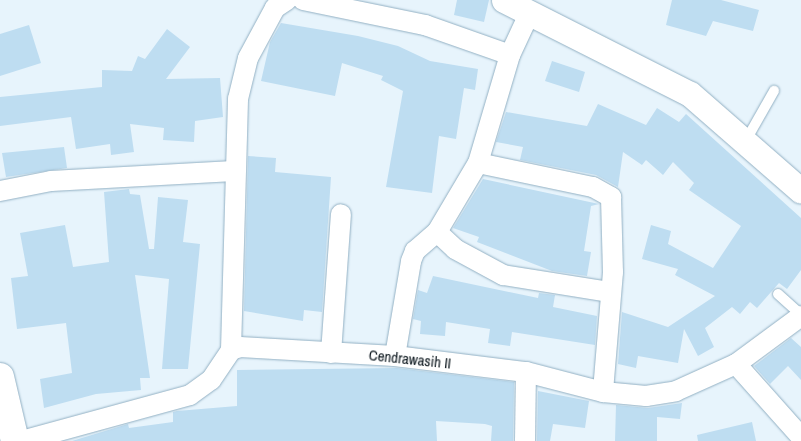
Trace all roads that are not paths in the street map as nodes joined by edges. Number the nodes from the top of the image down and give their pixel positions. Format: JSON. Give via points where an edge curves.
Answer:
{"nodes":[{"id":1,"x":287,"y":0,"type":"edge"},
{"id":2,"x":303,"y":0,"type":"edge"},
{"id":3,"x":504,"y":0,"type":"edge"},
{"id":4,"x":530,"y":14,"type":"junction"},
{"id":5,"x":510,"y":55,"type":"junction"},
{"id":6,"x":774,"y":91,"type":"dead end"},
{"id":7,"x":745,"y":142,"type":"junction"},
{"id":8,"x":478,"y":163,"type":"junction"},
{"id":9,"x":234,"y":171,"type":"junction"},
{"id":10,"x":800,"y":186,"type":"edge"},
{"id":11,"x":0,"y":190,"type":"edge"},
{"id":12,"x":341,"y":214,"type":"dead end"},
{"id":13,"x":437,"y":232,"type":"junction"},
{"id":14,"x":609,"y":292,"type":"junction"},
{"id":15,"x":778,"y":294,"type":"dead end"},
{"id":16,"x":801,"y":316,"type":"edge"},
{"id":17,"x":231,"y":350,"type":"junction"},
{"id":18,"x":331,"y":353,"type":"junction"},
{"id":19,"x":395,"y":356,"type":"junction"},
{"id":20,"x":736,"y":364,"type":"junction"},
{"id":21,"x":526,"y":372,"type":"junction"},
{"id":22,"x":0,"y":377,"type":"edge"},
{"id":23,"x":603,"y":392,"type":"junction"},
{"id":24,"x":801,"y":437,"type":"edge"},
{"id":25,"x":15,"y":441,"type":"edge"},
{"id":26,"x":22,"y":441,"type":"edge"},
{"id":27,"x":525,"y":441,"type":"edge"}],
"edges":[{"from":1,"to":9,"type":"street","via":[[275,8],[248,58],[238,99]]},
{"from":2,"to":5,"type":"street","via":[[417,23]]},
{"from":3,"to":4,"type":"street"},
{"from":4,"to":5,"type":"street"},
{"from":4,"to":7,"type":"street","via":[[579,34],[690,94]]},
{"from":5,"to":8,"type":"street"},
{"from":6,"to":7,"type":"lane"},
{"from":7,"to":10,"type":"street"},
{"from":8,"to":13,"type":"street"},
{"from":8,"to":14,"type":"street","via":[[609,193],[614,205]]},
{"from":9,"to":11,"type":"street","via":[[51,180]]},
{"from":9,"to":17,"type":"street"},
{"from":12,"to":18,"type":"street"},
{"from":13,"to":14,"type":"street","via":[[455,250],[503,275]]},
{"from":13,"to":19,"type":"street","via":[[415,251],[411,261]]},
{"from":14,"to":23,"type":"street"},
{"from":15,"to":16,"type":"lane"},
{"from":16,"to":20,"type":"street","name":"Cendrawasih II"},
{"from":17,"to":18,"type":"street","name":"Cendrawasih II","via":[[247,346]]},
{"from":17,"to":26,"type":"street","via":[[211,380],[190,395]]},
{"from":18,"to":19,"type":"street","name":"Cendrawasih II"},
{"from":19,"to":21,"type":"street","name":"Cendrawasih II"},
{"from":20,"to":23,"type":"street","name":"Cendrawasih II","via":[[661,395]]},
{"from":20,"to":24,"type":"street"},
{"from":21,"to":23,"type":"street","name":"Cendrawasih II"},
{"from":21,"to":27,"type":"street"},
{"from":22,"to":25,"type":"highway"}]}
